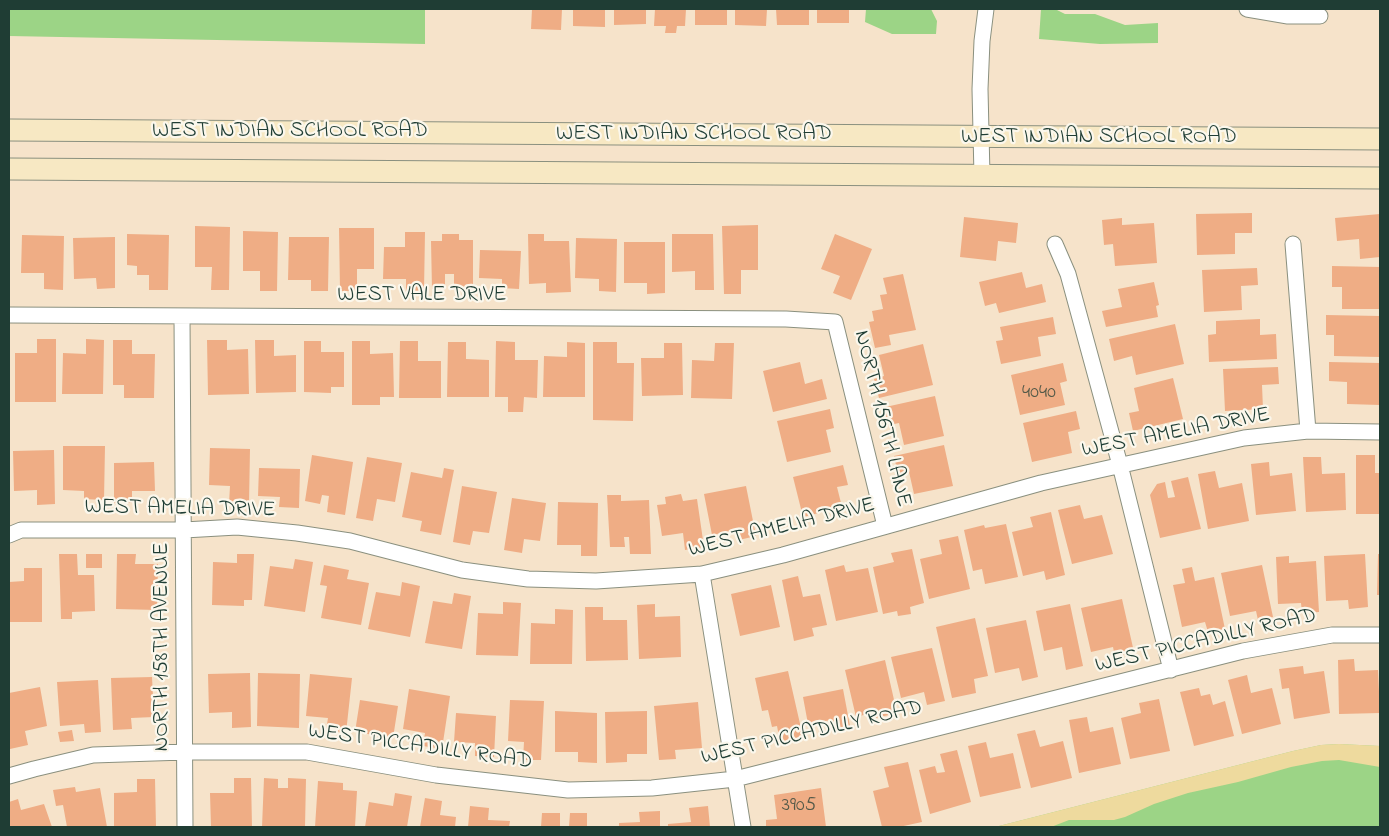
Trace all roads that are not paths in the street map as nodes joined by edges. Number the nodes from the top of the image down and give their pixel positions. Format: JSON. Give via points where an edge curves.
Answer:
{"nodes":[{"id":1,"x":986,"y":9,"type":"edge"},
{"id":2,"x":1246,"y":9,"type":"edge"},
{"id":3,"x":1320,"y":16,"type":"dead end"},
{"id":4,"x":9,"y":130,"type":"edge"},
{"id":5,"x":981,"y":137,"type":"junction"},
{"id":6,"x":1380,"y":140,"type":"edge"},
{"id":7,"x":9,"y":169,"type":"edge"},
{"id":8,"x":982,"y":176,"type":"junction"},
{"id":9,"x":1380,"y":178,"type":"edge"},
{"id":10,"x":1055,"y":244,"type":"dead end"},
{"id":11,"x":1293,"y":244,"type":"dead end"},
{"id":12,"x":9,"y":315,"type":"edge"},
{"id":13,"x":182,"y":316,"type":"junction"},
{"id":14,"x":835,"y":322,"type":"joint"},
{"id":15,"x":1308,"y":431,"type":"junction"},
{"id":16,"x":1380,"y":432,"type":"edge"},
{"id":17,"x":1120,"y":465,"type":"junction"},
{"id":18,"x":885,"y":526,"type":"junction"},
{"id":19,"x":184,"y":530,"type":"junction"},
{"id":20,"x":9,"y":535,"type":"edge"},
{"id":21,"x":702,"y":574,"type":"junction"},
{"id":22,"x":1380,"y":635,"type":"edge"},
{"id":23,"x":1171,"y":670,"type":"junction"},
{"id":24,"x":185,"y":752,"type":"junction"},
{"id":25,"x":9,"y":776,"type":"edge"},
{"id":26,"x":735,"y":779,"type":"junction"},
{"id":27,"x":185,"y":827,"type":"edge"},
{"id":28,"x":743,"y":827,"type":"edge"}],
"edges":[{"from":1,"to":5,"type":"street","via":[[980,66]]},
{"from":2,"to":3,"type":"street","via":[[1288,16]]},
{"from":4,"to":5,"type":"main road","name":"WEST INDIAN SCHOOL ROAD"},
{"from":5,"to":6,"type":"main road","name":"WEST INDIAN SCHOOL ROAD"},
{"from":5,"to":8,"type":"street"},
{"from":7,"to":8,"type":"main road","name":"WEST INDIAN SCHOOL ROAD"},
{"from":8,"to":9,"type":"main road","name":"WEST INDIAN SCHOOL ROAD"},
{"from":10,"to":17,"type":"street","via":[[1068,274]]},
{"from":11,"to":15,"type":"street"},
{"from":12,"to":13,"type":"street","name":"WEST VALE DRIVE"},
{"from":13,"to":14,"type":"street","name":"WEST VALE DRIVE","via":[[786,318]]},
{"from":13,"to":19,"type":"street","name":"NORTH 158TH AVENUE"},
{"from":14,"to":18,"type":"street","name":"NORTH 156TH LANE"},
{"from":15,"to":16,"type":"street","name":"WEST AMELIA DRIVE"},
{"from":15,"to":17,"type":"street","name":"WEST AMELIA DRIVE","via":[[1244,438]]},
{"from":17,"to":18,"type":"street","name":"WEST AMELIA DRIVE"},
{"from":17,"to":23,"type":"street"},
{"from":18,"to":21,"type":"street","name":"WEST AMELIA DRIVE"},
{"from":19,"to":20,"type":"street","name":"WEST AMELIA DRIVE","via":[[21,530]]},
{"from":19,"to":21,"type":"street","name":"WEST AMELIA DRIVE","via":[[237,527],[296,533],[350,541],[462,570],[528,579],[596,581]]},
{"from":19,"to":24,"type":"street","name":"NORTH 158TH AVENUE"},
{"from":21,"to":26,"type":"street"},
{"from":22,"to":23,"type":"street","name":"WEST PICCADILLY ROAD","via":[[1332,635],[1243,651]]},
{"from":23,"to":26,"type":"street","name":"WEST PICCADILLY ROAD"},
{"from":24,"to":25,"type":"street","name":"WEST PICCADILLY ROAD","via":[[92,755]]},
{"from":24,"to":26,"type":"street","name":"WEST PICCADILLY ROAD","via":[[307,752],[436,775],[568,790],[652,788]]},
{"from":24,"to":27,"type":"street","name":"NORTH 158TH AVENUE"},
{"from":26,"to":28,"type":"street"}]}
